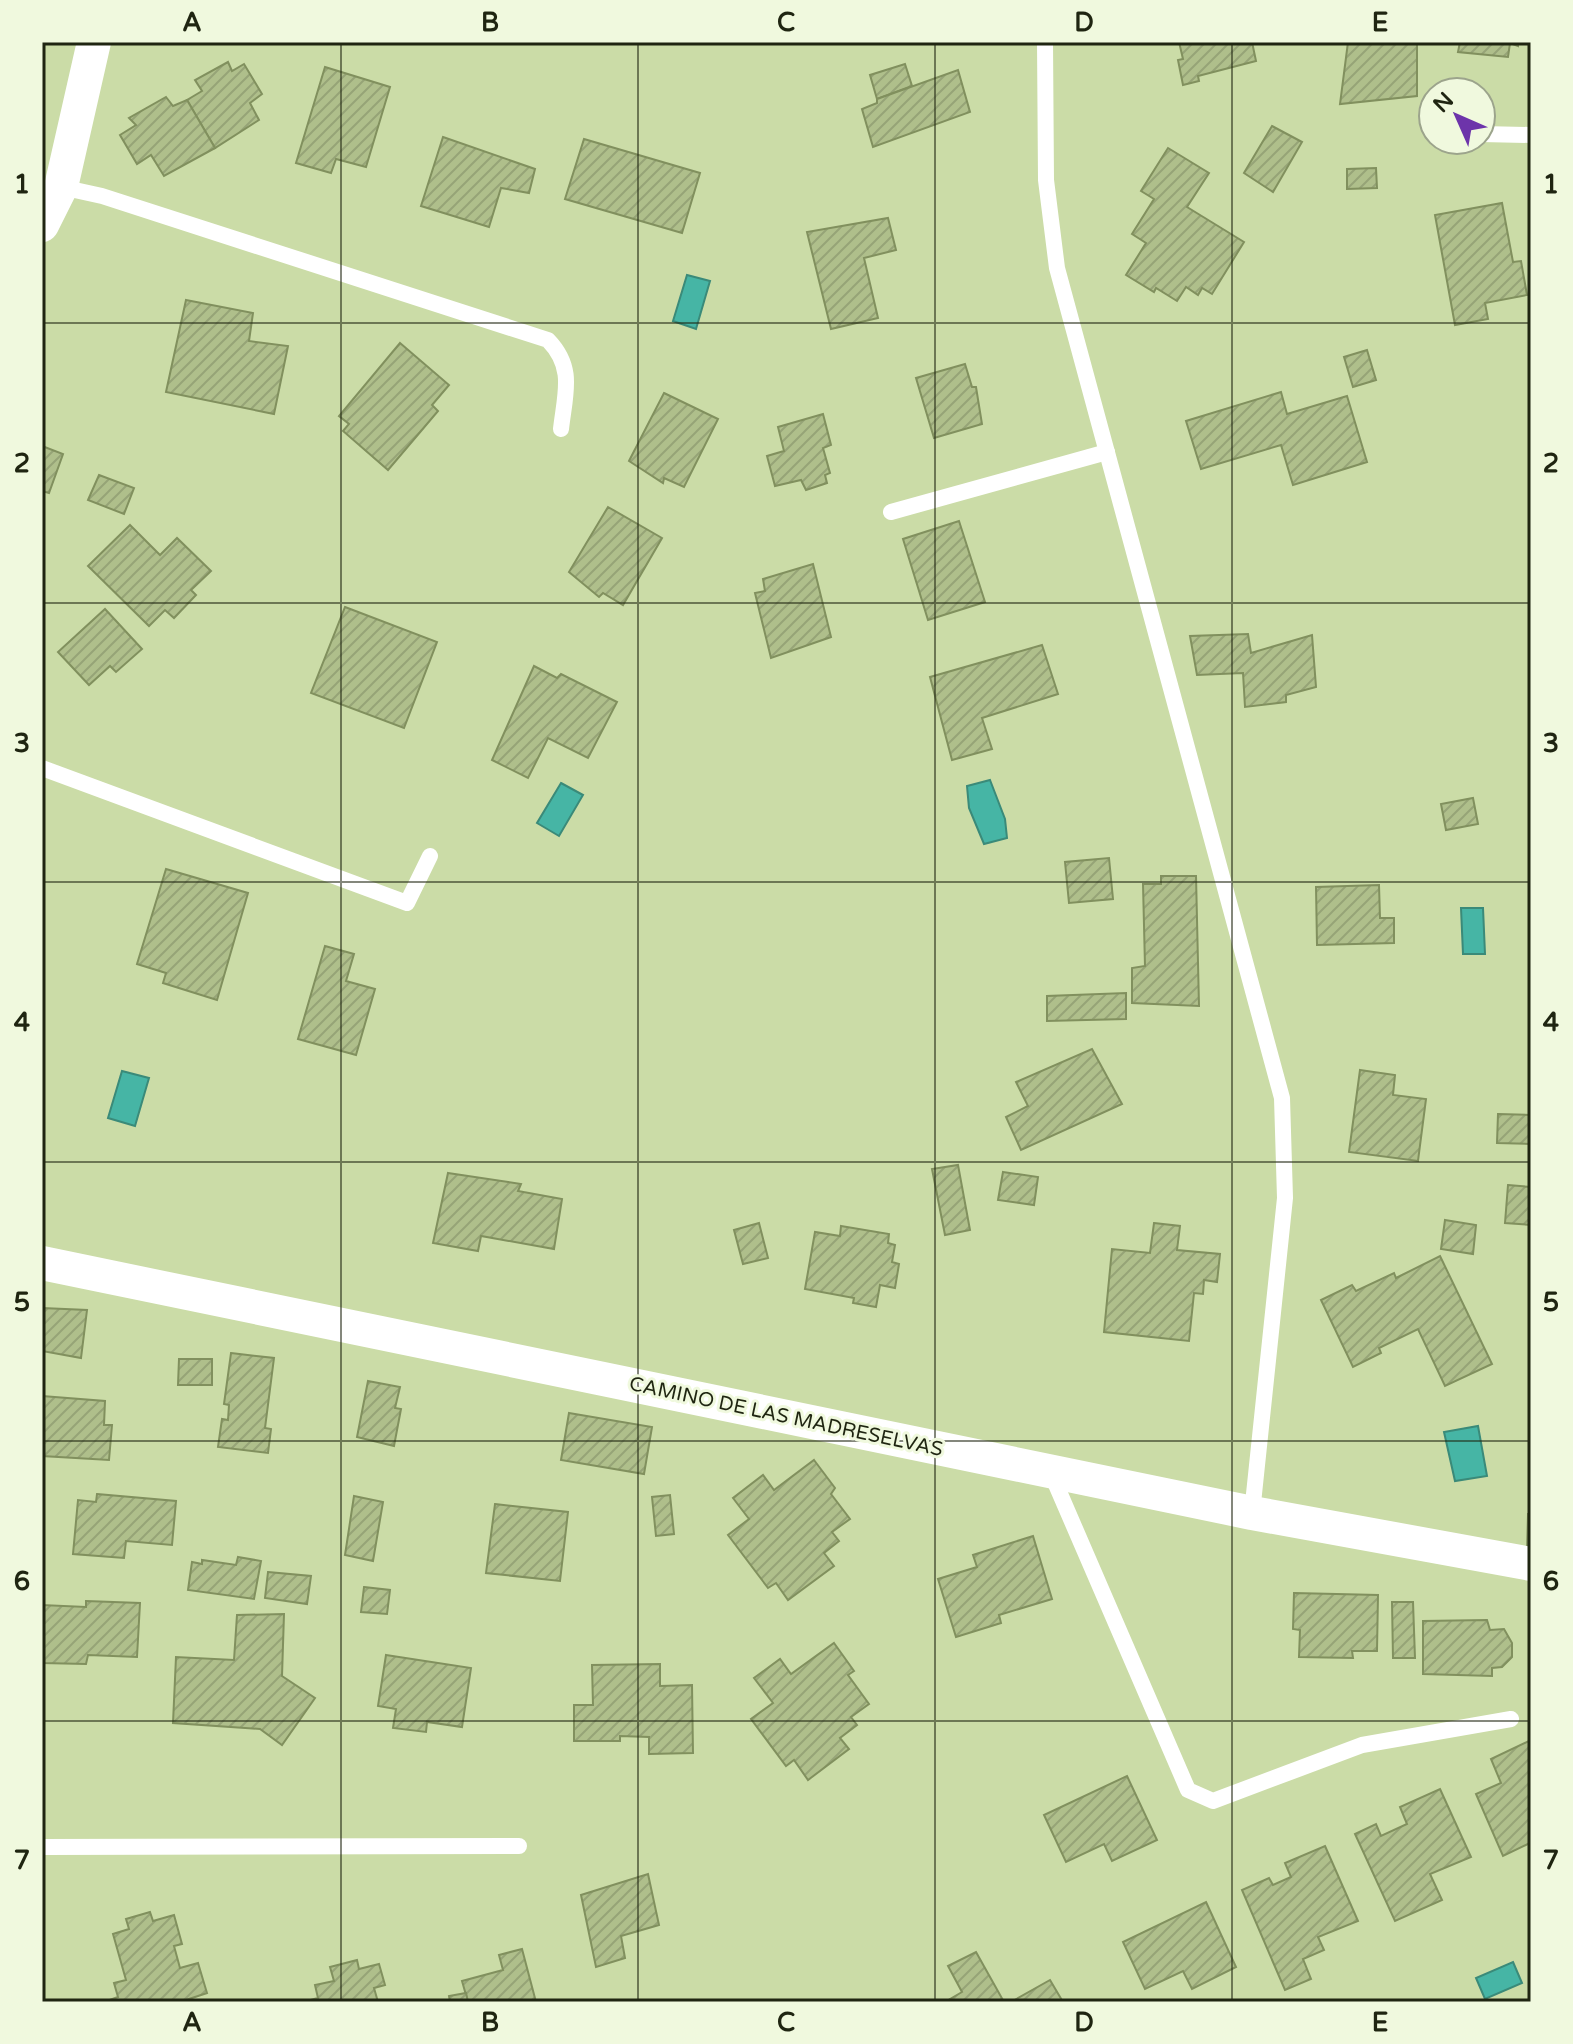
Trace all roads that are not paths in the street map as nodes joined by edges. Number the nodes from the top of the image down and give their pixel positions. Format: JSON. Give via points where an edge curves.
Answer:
{"nodes":[{"id":1,"x":94,"y":42,"type":"edge"},
{"id":2,"x":1045,"y":42,"type":"edge"},
{"id":3,"x":1497,"y":134,"type":"edge"},
{"id":4,"x":1531,"y":135,"type":"edge"},
{"id":5,"x":61,"y":187,"type":"junction"},
{"id":6,"x":42,"y":225,"type":"edge"},
{"id":7,"x":561,"y":429,"type":"dead end"},
{"id":8,"x":1107,"y":452,"type":"junction"},
{"id":9,"x":891,"y":512,"type":"dead end"},
{"id":10,"x":42,"y":768,"type":"edge"},
{"id":11,"x":430,"y":856,"type":"dead end"},
{"id":12,"x":42,"y":1263,"type":"edge"},
{"id":13,"x":1051,"y":1471,"type":"junction"},
{"id":14,"x":1252,"y":1513,"type":"junction"},
{"id":15,"x":1531,"y":1564,"type":"edge"},
{"id":16,"x":1511,"y":1719,"type":"dead end"},
{"id":17,"x":519,"y":1846,"type":"dead end"},
{"id":18,"x":42,"y":1847,"type":"edge"}],
"edges":[{"from":1,"to":5,"type":"street"},
{"from":2,"to":8,"type":"lane","via":[[1046,180],[1057,268]]},
{"from":3,"to":4,"type":"lane"},
{"from":5,"to":6,"type":"street"},
{"from":5,"to":7,"type":"lane","via":[[548,340],[564,356]]},
{"from":8,"to":9,"type":"lane"},
{"from":8,"to":14,"type":"lane","via":[[1282,1098],[1285,1198]]},
{"from":10,"to":11,"type":"lane","via":[[407,903]]},
{"from":12,"to":13,"type":"street","name":"CAMINO DE LAS MADRESELVAS"},
{"from":13,"to":14,"type":"street","name":"CAMINO DE LAS MADRESELVAS"},
{"from":13,"to":16,"type":"lane","via":[[1188,1790],[1213,1801],[1362,1745]]},
{"from":14,"to":15,"type":"street","name":"CAMINO DE LAS MADRESELVAS"},
{"from":17,"to":18,"type":"lane"}]}
